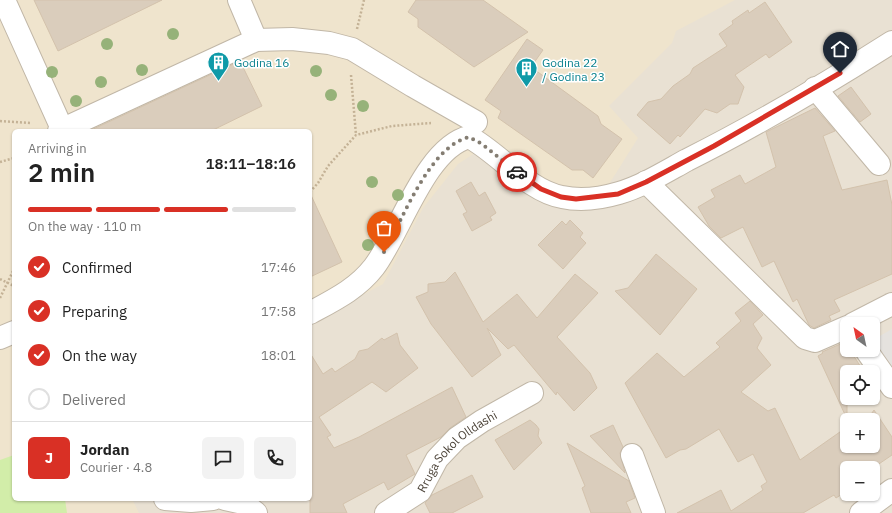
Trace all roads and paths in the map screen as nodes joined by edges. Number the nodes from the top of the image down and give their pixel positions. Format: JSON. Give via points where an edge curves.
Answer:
{"nodes":[{"id":1,"x":2,"y":0,"type":"edge"},
{"id":2,"x":239,"y":0,"type":"edge"},
{"id":3,"x":364,"y":0,"type":"edge"},
{"id":4,"x":0,"y":27,"type":"edge"},
{"id":5,"x":256,"y":40,"type":"junction"},
{"id":6,"x":892,"y":42,"type":"edge"},
{"id":7,"x":352,"y":49,"type":"junction"},
{"id":8,"x":815,"y":88,"type":"junction"},
{"id":9,"x":470,"y":118,"type":"joint"},
{"id":10,"x":0,"y":121,"type":"edge"},
{"id":11,"x":52,"y":129,"type":"edge"},
{"id":12,"x":356,"y":135,"type":"junction"},
{"id":13,"x":12,"y":159,"type":"edge"},
{"id":14,"x":0,"y":162,"type":"edge"},
{"id":15,"x":879,"y":164,"type":"dead end"},
{"id":16,"x":646,"y":182,"type":"junction"},
{"id":17,"x":312,"y":190,"type":"edge"},
{"id":18,"x":12,"y":273,"type":"edge"},
{"id":19,"x":0,"y":279,"type":"edge"},
{"id":20,"x":7,"y":283,"type":"junction"},
{"id":21,"x":12,"y":285,"type":"edge"},
{"id":22,"x":0,"y":298,"type":"edge"},
{"id":23,"x":892,"y":304,"type":"edge"},
{"id":24,"x":312,"y":312,"type":"edge"},
{"id":25,"x":867,"y":317,"type":"edge"},
{"id":26,"x":840,"y":330,"type":"edge"},
{"id":27,"x":871,"y":357,"type":"edge"},
{"id":28,"x":892,"y":387,"type":"edge"},
{"id":29,"x":532,"y":393,"type":"dead end"},
{"id":30,"x":632,"y":455,"type":"dead end"},
{"id":31,"x":892,"y":490,"type":"edge"},
{"id":32,"x":234,"y":501,"type":"edge"},
{"id":33,"x":256,"y":513,"type":"edge"},
{"id":34,"x":386,"y":513,"type":"edge"},
{"id":35,"x":654,"y":513,"type":"edge"},
{"id":36,"x":861,"y":513,"type":"edge"}],
"edges":[{"from":1,"to":11,"type":"street"},
{"from":2,"to":5,"type":"street"},
{"from":3,"to":7,"type":"path"},
{"from":4,"to":11,"type":"street"},
{"from":5,"to":7,"type":"street","via":[[292,39],[329,43]]},
{"from":5,"to":11,"type":"street"},
{"from":6,"to":8,"type":"street"},
{"from":7,"to":9,"type":"street"},
{"from":7,"to":12,"type":"path","via":[[351,86]]},
{"from":8,"to":15,"type":"street"},
{"from":8,"to":16,"type":"street","via":[[737,134]]},
{"from":9,"to":12,"type":"path","via":[[392,126]]},
{"from":10,"to":11,"type":"path"},
{"from":12,"to":17,"type":"path","via":[[328,166]]},
{"from":13,"to":14,"type":"path"},
{"from":16,"to":24,"type":"street","via":[[618,194],[576,199],[561,197],[541,189],[482,144],[469,137],[459,139],[443,153],[423,180],[384,252],[364,278],[341,296]]},
{"from":16,"to":26,"type":"street","via":[[806,338],[815,341]]},
{"from":18,"to":20,"type":"path"},
{"from":19,"to":20,"type":"path"},
{"from":20,"to":21,"type":"path"},
{"from":20,"to":22,"type":"path"},
{"from":23,"to":25,"type":"street"},
{"from":27,"to":28,"type":"street"},
{"from":29,"to":34,"type":"street","name":"Rruga Sokol Olldashi","via":[[457,438],[436,459],[420,491]]},
{"from":30,"to":35,"type":"street"},
{"from":31,"to":36,"type":"street"},
{"from":32,"to":33,"type":"street","via":[[242,503]]}]}
